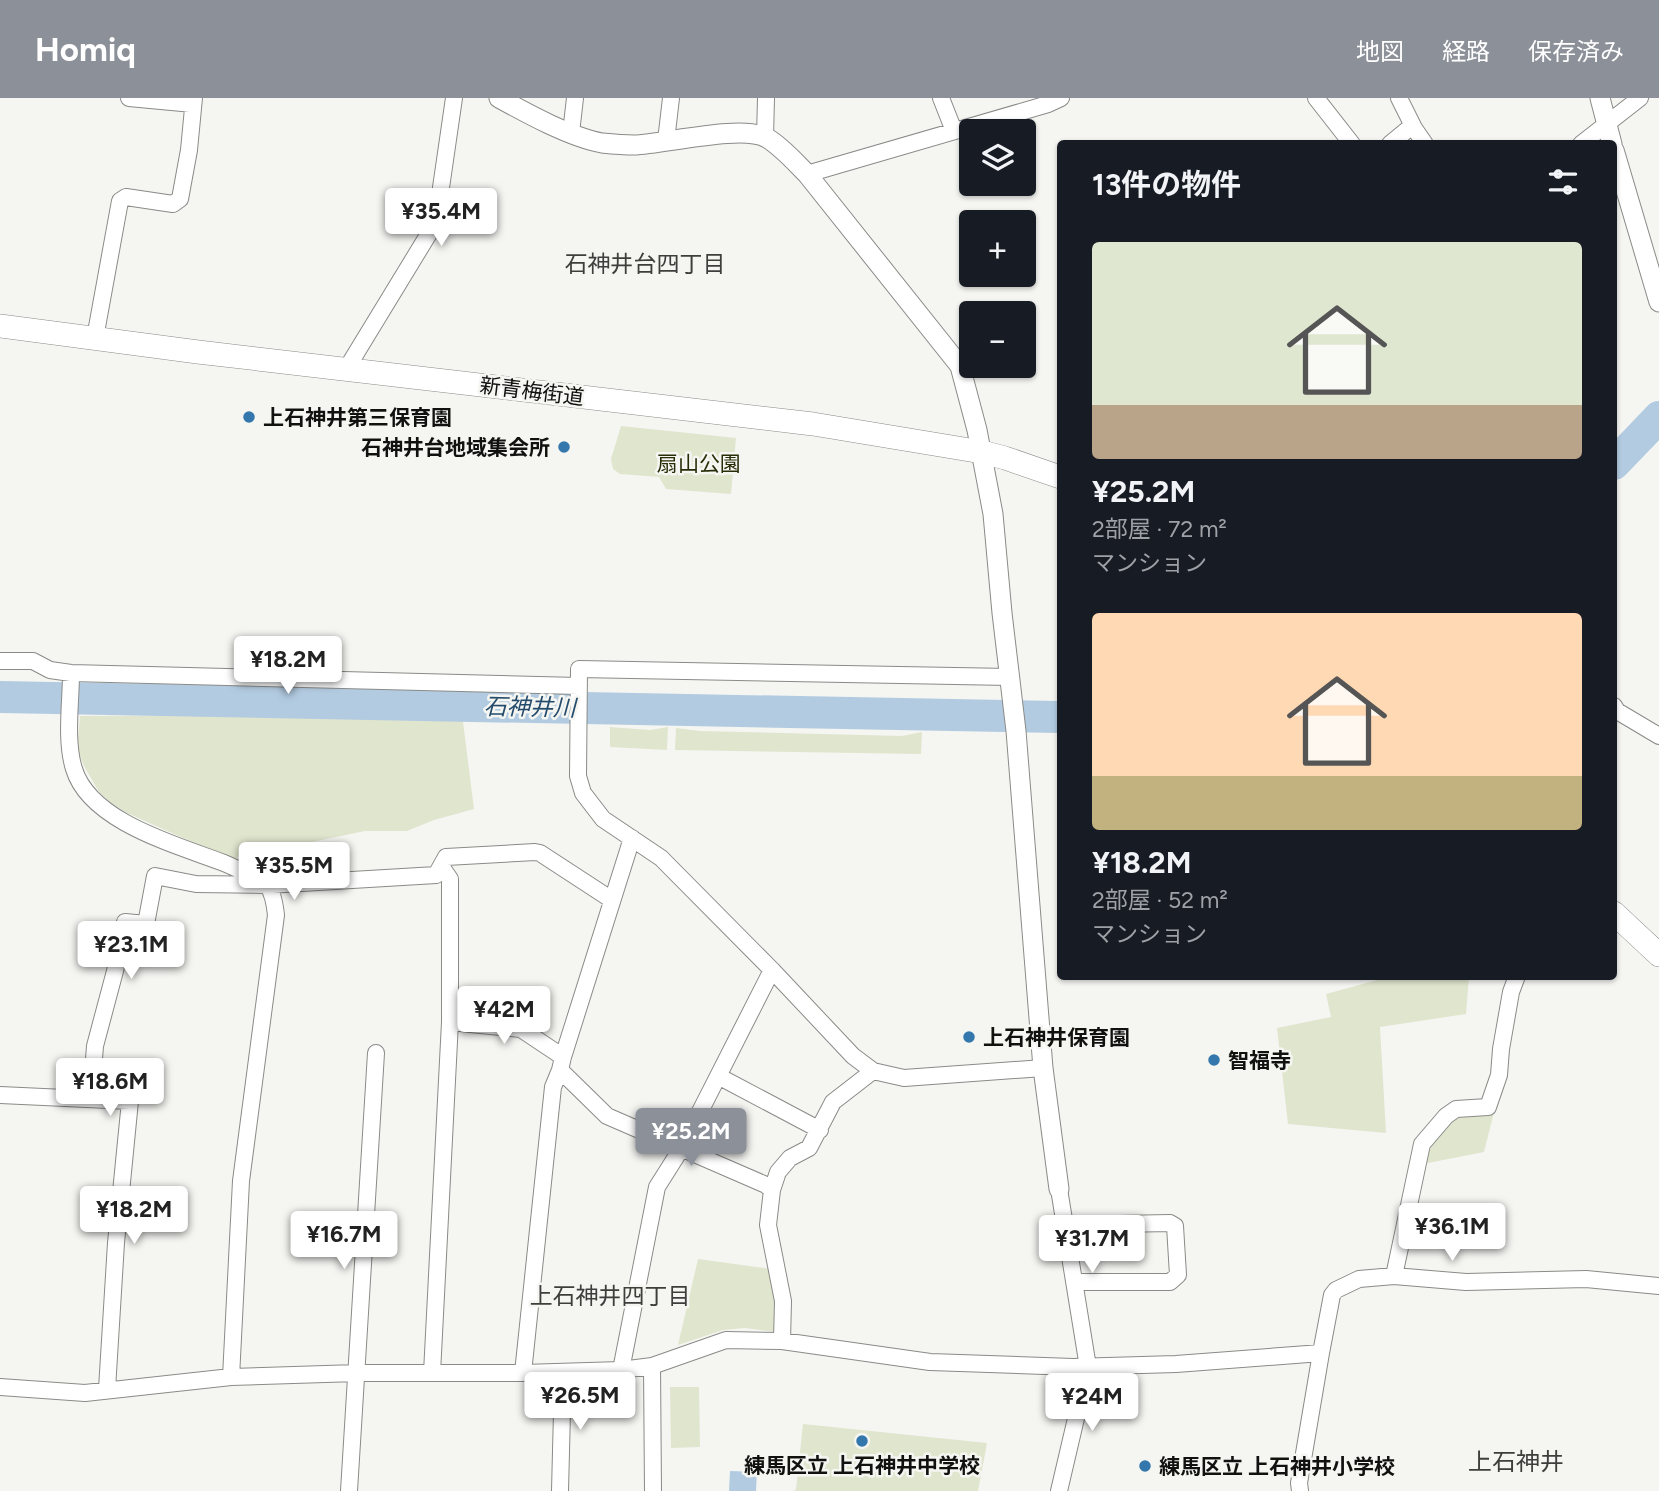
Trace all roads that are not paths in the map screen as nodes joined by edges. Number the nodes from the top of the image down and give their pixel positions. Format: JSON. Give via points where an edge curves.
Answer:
{"nodes":[{"id":1,"x":129,"y":98,"type":"edge"},
{"id":2,"x":454,"y":98,"type":"edge"},
{"id":3,"x":499,"y":98,"type":"edge"},
{"id":4,"x":575,"y":98,"type":"edge"},
{"id":5,"x":671,"y":98,"type":"edge"},
{"id":6,"x":766,"y":98,"type":"edge"},
{"id":7,"x":941,"y":98,"type":"edge"},
{"id":8,"x":1061,"y":98,"type":"edge"},
{"id":9,"x":1316,"y":98,"type":"edge"},
{"id":10,"x":1399,"y":98,"type":"edge"},
{"id":11,"x":1600,"y":98,"type":"edge"},
{"id":12,"x":1640,"y":98,"type":"edge"},
{"id":13,"x":194,"y":101,"type":"edge"},
{"id":14,"x":1605,"y":124,"type":"junction"},
{"id":15,"x":1414,"y":128,"type":"junction"},
{"id":16,"x":954,"y":131,"type":"junction"},
{"id":17,"x":571,"y":133,"type":"junction"},
{"id":18,"x":765,"y":137,"type":"junction"},
{"id":19,"x":1349,"y":140,"type":"edge"},
{"id":20,"x":1395,"y":140,"type":"edge"},
{"id":21,"x":1422,"y":140,"type":"edge"},
{"id":22,"x":1586,"y":140,"type":"edge"},
{"id":23,"x":1611,"y":140,"type":"edge"},
{"id":24,"x":666,"y":141,"type":"junction"},
{"id":25,"x":1617,"y":160,"type":"edge"},
{"id":26,"x":807,"y":174,"type":"junction"},
{"id":27,"x":1658,"y":295,"type":"edge"},
{"id":28,"x":0,"y":326,"type":"edge"},
{"id":29,"x":95,"y":338,"type":"junction"},
{"id":30,"x":348,"y":368,"type":"junction"},
{"id":31,"x":982,"y":452,"type":"junction"},
{"id":32,"x":1057,"y":476,"type":"edge"},
{"id":33,"x":0,"y":661,"type":"edge"},
{"id":34,"x":71,"y":673,"type":"junction"},
{"id":35,"x":1010,"y":677,"type":"junction"},
{"id":36,"x":579,"y":689,"type":"junction"},
{"id":37,"x":1617,"y":711,"type":"edge"},
{"id":38,"x":1659,"y":736,"type":"edge"},
{"id":39,"x":632,"y":838,"type":"junction"},
{"id":40,"x":441,"y":866,"type":"junction"},
{"id":41,"x":268,"y":885,"type":"junction"},
{"id":42,"x":612,"y":900,"type":"junction"},
{"id":43,"x":1617,"y":916,"type":"edge"},
{"id":44,"x":1659,"y":954,"type":"edge"},
{"id":45,"x":772,"y":970,"type":"junction"},
{"id":46,"x":1516,"y":980,"type":"edge"},
{"id":47,"x":450,"y":1022,"type":"junction"},
{"id":48,"x":376,"y":1053,"type":"dead end"},
{"id":49,"x":561,"y":1063,"type":"junction"},
{"id":50,"x":1044,"y":1068,"type":"junction"},
{"id":51,"x":873,"y":1071,"type":"junction"},
{"id":52,"x":718,"y":1076,"type":"junction"},
{"id":53,"x":0,"y":1095,"type":"edge"},
{"id":54,"x":91,"y":1098,"type":"junction"},
{"id":55,"x":820,"y":1130,"type":"junction"},
{"id":56,"x":681,"y":1149,"type":"junction"},
{"id":57,"x":1059,"y":1189,"type":"joint"},
{"id":58,"x":772,"y":1191,"type":"junction"},
{"id":59,"x":1065,"y":1225,"type":"junction"},
{"id":60,"x":1394,"y":1276,"type":"junction"},
{"id":61,"x":1074,"y":1282,"type":"junction"},
{"id":62,"x":1659,"y":1286,"type":"edge"},
{"id":63,"x":782,"y":1341,"type":"junction"},
{"id":64,"x":1321,"y":1353,"type":"junction"},
{"id":65,"x":652,"y":1366,"type":"junction"},
{"id":66,"x":1088,"y":1367,"type":"junction"},
{"id":67,"x":621,"y":1370,"type":"junction"},
{"id":68,"x":563,"y":1372,"type":"junction"},
{"id":69,"x":356,"y":1373,"type":"junction"},
{"id":70,"x":432,"y":1373,"type":"junction"},
{"id":71,"x":523,"y":1373,"type":"junction"},
{"id":72,"x":231,"y":1377,"type":"junction"},
{"id":73,"x":0,"y":1388,"type":"edge"},
{"id":74,"x":107,"y":1390,"type":"junction"},
{"id":75,"x":349,"y":1491,"type":"edge"},
{"id":76,"x":560,"y":1491,"type":"edge"},
{"id":77,"x":653,"y":1491,"type":"edge"},
{"id":78,"x":1059,"y":1491,"type":"edge"},
{"id":79,"x":1300,"y":1491,"type":"edge"}],
"edges":[{"from":1,"to":13,"type":"street"},
{"from":2,"to":30,"type":"street","via":[[436,222]]},
{"from":3,"to":17,"type":"street"},
{"from":4,"to":17,"type":"street"},
{"from":5,"to":24,"type":"street"},
{"from":6,"to":18,"type":"street"},
{"from":7,"to":16,"type":"street"},
{"from":8,"to":16,"type":"street"},
{"from":9,"to":19,"type":"street"},
{"from":10,"to":15,"type":"street"},
{"from":11,"to":14,"type":"street"},
{"from":12,"to":14,"type":"street"},
{"from":13,"to":29,"type":"street","via":[[180,199],[173,204],[126,197],[120,201]]},
{"from":14,"to":22,"type":"street"},
{"from":14,"to":23,"type":"street"},
{"from":15,"to":20,"type":"street"},
{"from":15,"to":21,"type":"street"},
{"from":16,"to":26,"type":"street"},
{"from":17,"to":24,"type":"street","via":[[600,143]]},
{"from":18,"to":24,"type":"street","via":[[723,134]]},
{"from":18,"to":26,"type":"street"},
{"from":25,"to":27,"type":"street"},
{"from":26,"to":31,"type":"street","via":[[960,366]]},
{"from":28,"to":29,"type":"main road","name":"新青梅街道"},
{"from":29,"to":30,"type":"main road","name":"新青梅街道"},
{"from":30,"to":31,"type":"main road","name":"新青梅街道","via":[[813,424]]},
{"from":31,"to":32,"type":"main road","name":"新青梅街道"},
{"from":31,"to":35,"type":"street"},
{"from":33,"to":34,"type":"street","via":[[33,661]]},
{"from":34,"to":36,"type":"street"},
{"from":34,"to":41,"type":"street","via":[[70,748],[74,771],[90,798],[136,828]]},
{"from":35,"to":36,"type":"street","via":[[579,670]]},
{"from":35,"to":50,"type":"street"},
{"from":36,"to":39,"type":"street","via":[[578,776],[583,793],[603,819]]},
{"from":37,"to":38,"type":"street"},
{"from":39,"to":42,"type":"street"},
{"from":39,"to":45,"type":"street","via":[[661,858]]},
{"from":40,"to":41,"type":"street","via":[[436,875]]},
{"from":40,"to":42,"type":"street","via":[[446,857],[535,852]]},
{"from":40,"to":47,"type":"street","via":[[450,879]]},
{"from":41,"to":54,"type":"street","via":[[196,884],[155,876],[146,924],[125,922],[95,1046]]},
{"from":41,"to":72,"type":"street","via":[[276,915],[241,1181]]},
{"from":42,"to":49,"type":"street"},
{"from":43,"to":44,"type":"main road"},
{"from":45,"to":51,"type":"street","via":[[853,1056]]},
{"from":45,"to":52,"type":"street"},
{"from":46,"to":60,"type":"street","via":[[1499,1075],[1488,1107],[1456,1109],[1422,1144]]},
{"from":47,"to":49,"type":"street","via":[[521,1029]]},
{"from":47,"to":70,"type":"street"},
{"from":48,"to":69,"type":"street"},
{"from":49,"to":56,"type":"street","via":[[607,1115]]},
{"from":49,"to":71,"type":"street","via":[[553,1087]]},
{"from":50,"to":51,"type":"street","via":[[904,1078]]},
{"from":50,"to":57,"type":"street"},
{"from":51,"to":55,"type":"street","via":[[833,1102]]},
{"from":52,"to":55,"type":"street"},
{"from":52,"to":56,"type":"street"},
{"from":53,"to":54,"type":"street"},
{"from":54,"to":74,"type":"street","via":[[130,1101]]},
{"from":55,"to":58,"type":"street","via":[[809,1148],[790,1158],[778,1172]]},
{"from":56,"to":58,"type":"street"},
{"from":56,"to":67,"type":"street","via":[[657,1187]]},
{"from":57,"to":59,"type":"street"},
{"from":58,"to":63,"type":"street","via":[[768,1225],[783,1301]]},
{"from":59,"to":61,"type":"street"},
{"from":59,"to":61,"type":"street","via":[[1175,1226],[1178,1275],[1170,1282]]},
{"from":60,"to":62,"type":"street","via":[[1466,1282],[1586,1279]]},
{"from":60,"to":64,"type":"street","via":[[1359,1279],[1336,1290]]},
{"from":61,"to":66,"type":"street"},
{"from":63,"to":65,"type":"street","via":[[726,1340]]},
{"from":63,"to":66,"type":"street","via":[[930,1362]]},
{"from":64,"to":66,"type":"street"},
{"from":64,"to":79,"type":"street"},
{"from":65,"to":67,"type":"street"},
{"from":65,"to":77,"type":"street"},
{"from":66,"to":78,"type":"street"},
{"from":67,"to":68,"type":"street"},
{"from":68,"to":71,"type":"street"},
{"from":68,"to":76,"type":"street"},
{"from":69,"to":70,"type":"street"},
{"from":69,"to":72,"type":"street"},
{"from":69,"to":75,"type":"street"},
{"from":70,"to":71,"type":"street"},
{"from":72,"to":74,"type":"street"},
{"from":73,"to":74,"type":"street"}]}
